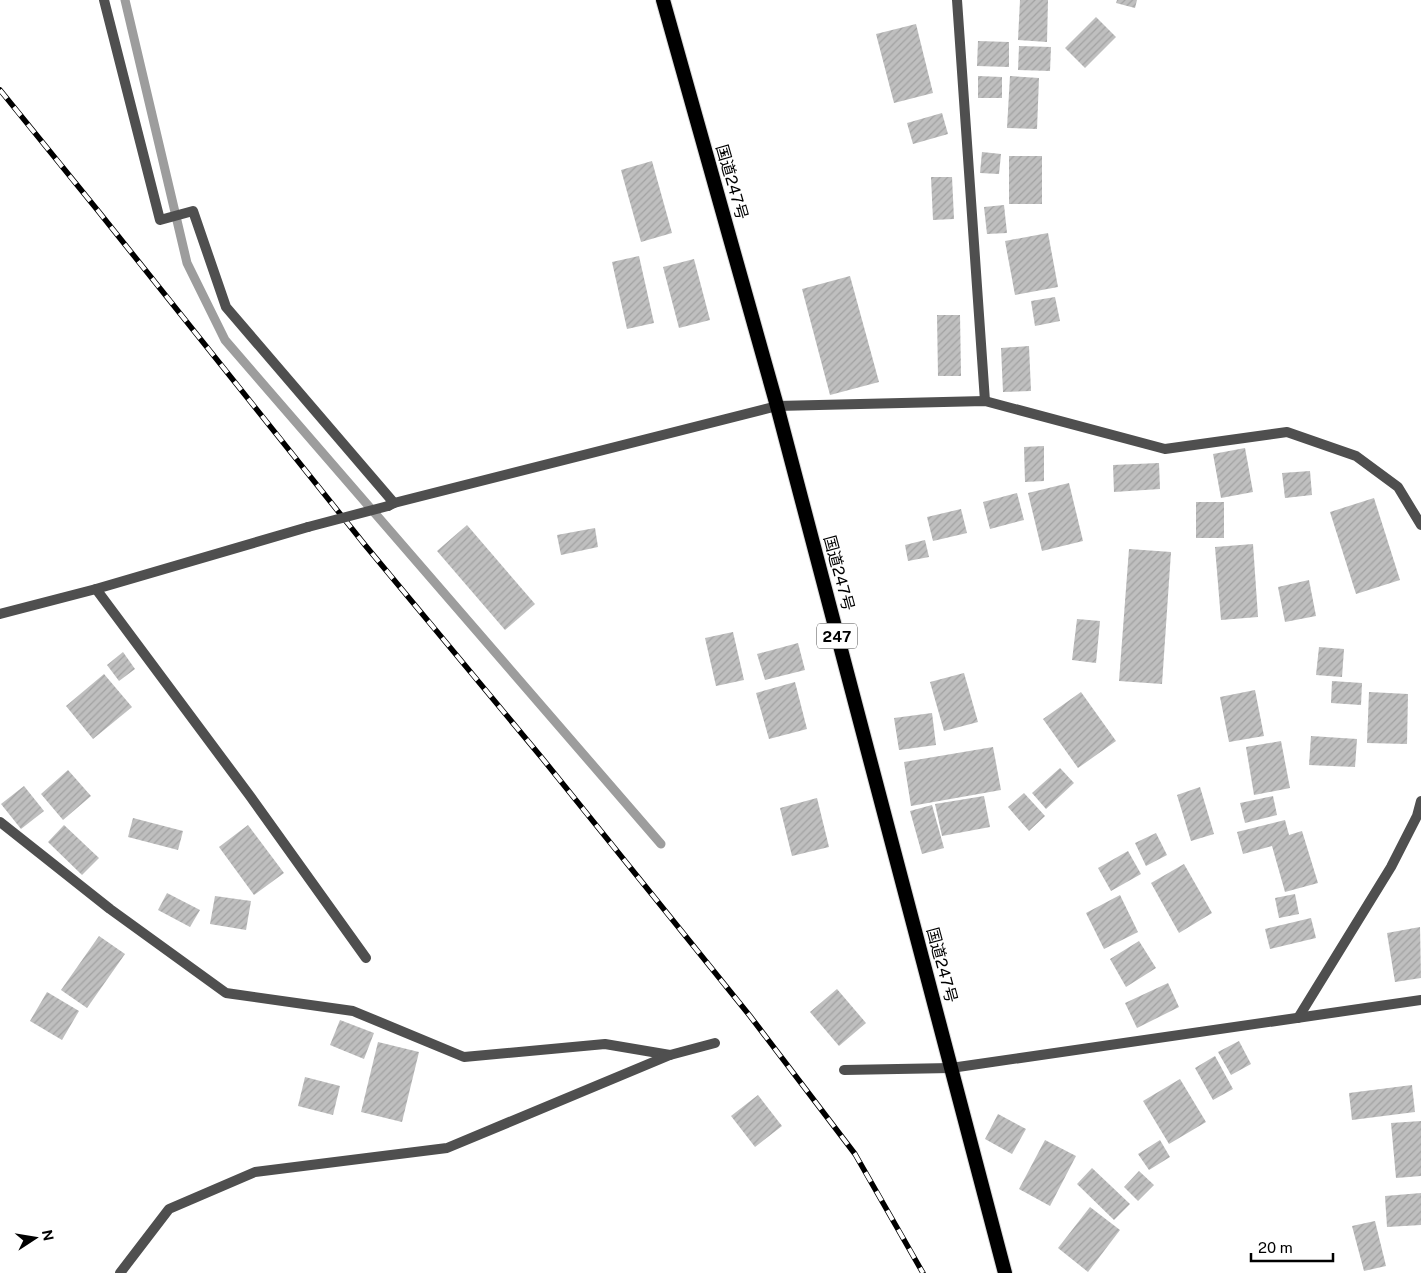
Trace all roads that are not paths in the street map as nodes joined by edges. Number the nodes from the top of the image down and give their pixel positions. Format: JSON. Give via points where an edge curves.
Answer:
{"nodes":[{"id":1,"x":104,"y":0,"type":"edge"},
{"id":2,"x":663,"y":0,"type":"edge"},
{"id":3,"x":957,"y":0,"type":"edge"},
{"id":4,"x":985,"y":401,"type":"junction"},
{"id":5,"x":777,"y":406,"type":"junction"},
{"id":6,"x":391,"y":504,"type":"junction"},
{"id":7,"x":1421,"y":525,"type":"edge"},
{"id":8,"x":96,"y":588,"type":"junction"},
{"id":9,"x":0,"y":614,"type":"edge"},
{"id":10,"x":1421,"y":801,"type":"edge"},
{"id":11,"x":0,"y":822,"type":"edge"},
{"id":12,"x":366,"y":958,"type":"dead end"},
{"id":13,"x":1421,"y":1000,"type":"edge"},
{"id":14,"x":1298,"y":1018,"type":"junction"},
{"id":15,"x":714,"y":1044,"type":"dead end"},
{"id":16,"x":670,"y":1055,"type":"junction"},
{"id":17,"x":951,"y":1068,"type":"junction"},
{"id":18,"x":844,"y":1070,"type":"dead end"},
{"id":19,"x":120,"y":1273,"type":"edge"},
{"id":20,"x":1005,"y":1273,"type":"edge"}],
"edges":[{"from":1,"to":6,"type":"street","via":[[160,220],[193,211],[226,307]]},
{"from":2,"to":5,"type":"highway","name":"国道247号","number":"247"},
{"from":3,"to":4,"type":"street"},
{"from":4,"to":5,"type":"street"},
{"from":4,"to":7,"type":"street","via":[[1165,449],[1287,432],[1356,456],[1398,487]]},
{"from":5,"to":6,"type":"street"},
{"from":5,"to":17,"type":"highway","name":"国道247号","number":"247"},
{"from":6,"to":8,"type":"street","bridge":true},
{"from":8,"to":9,"type":"street"},
{"from":8,"to":12,"type":"street"},
{"from":10,"to":14,"type":"street","via":[[1417,816],[1391,867]]},
{"from":11,"to":16,"type":"street","via":[[110,909],[226,993],[353,1011],[464,1057],[605,1044]]},
{"from":13,"to":14,"type":"street"},
{"from":14,"to":17,"type":"street"},
{"from":15,"to":16,"type":"street"},
{"from":16,"to":19,"type":"street","via":[[447,1148],[255,1172],[169,1209]]},
{"from":17,"to":18,"type":"street"},
{"from":17,"to":20,"type":"highway","name":"国道247号","number":"247"}]}
